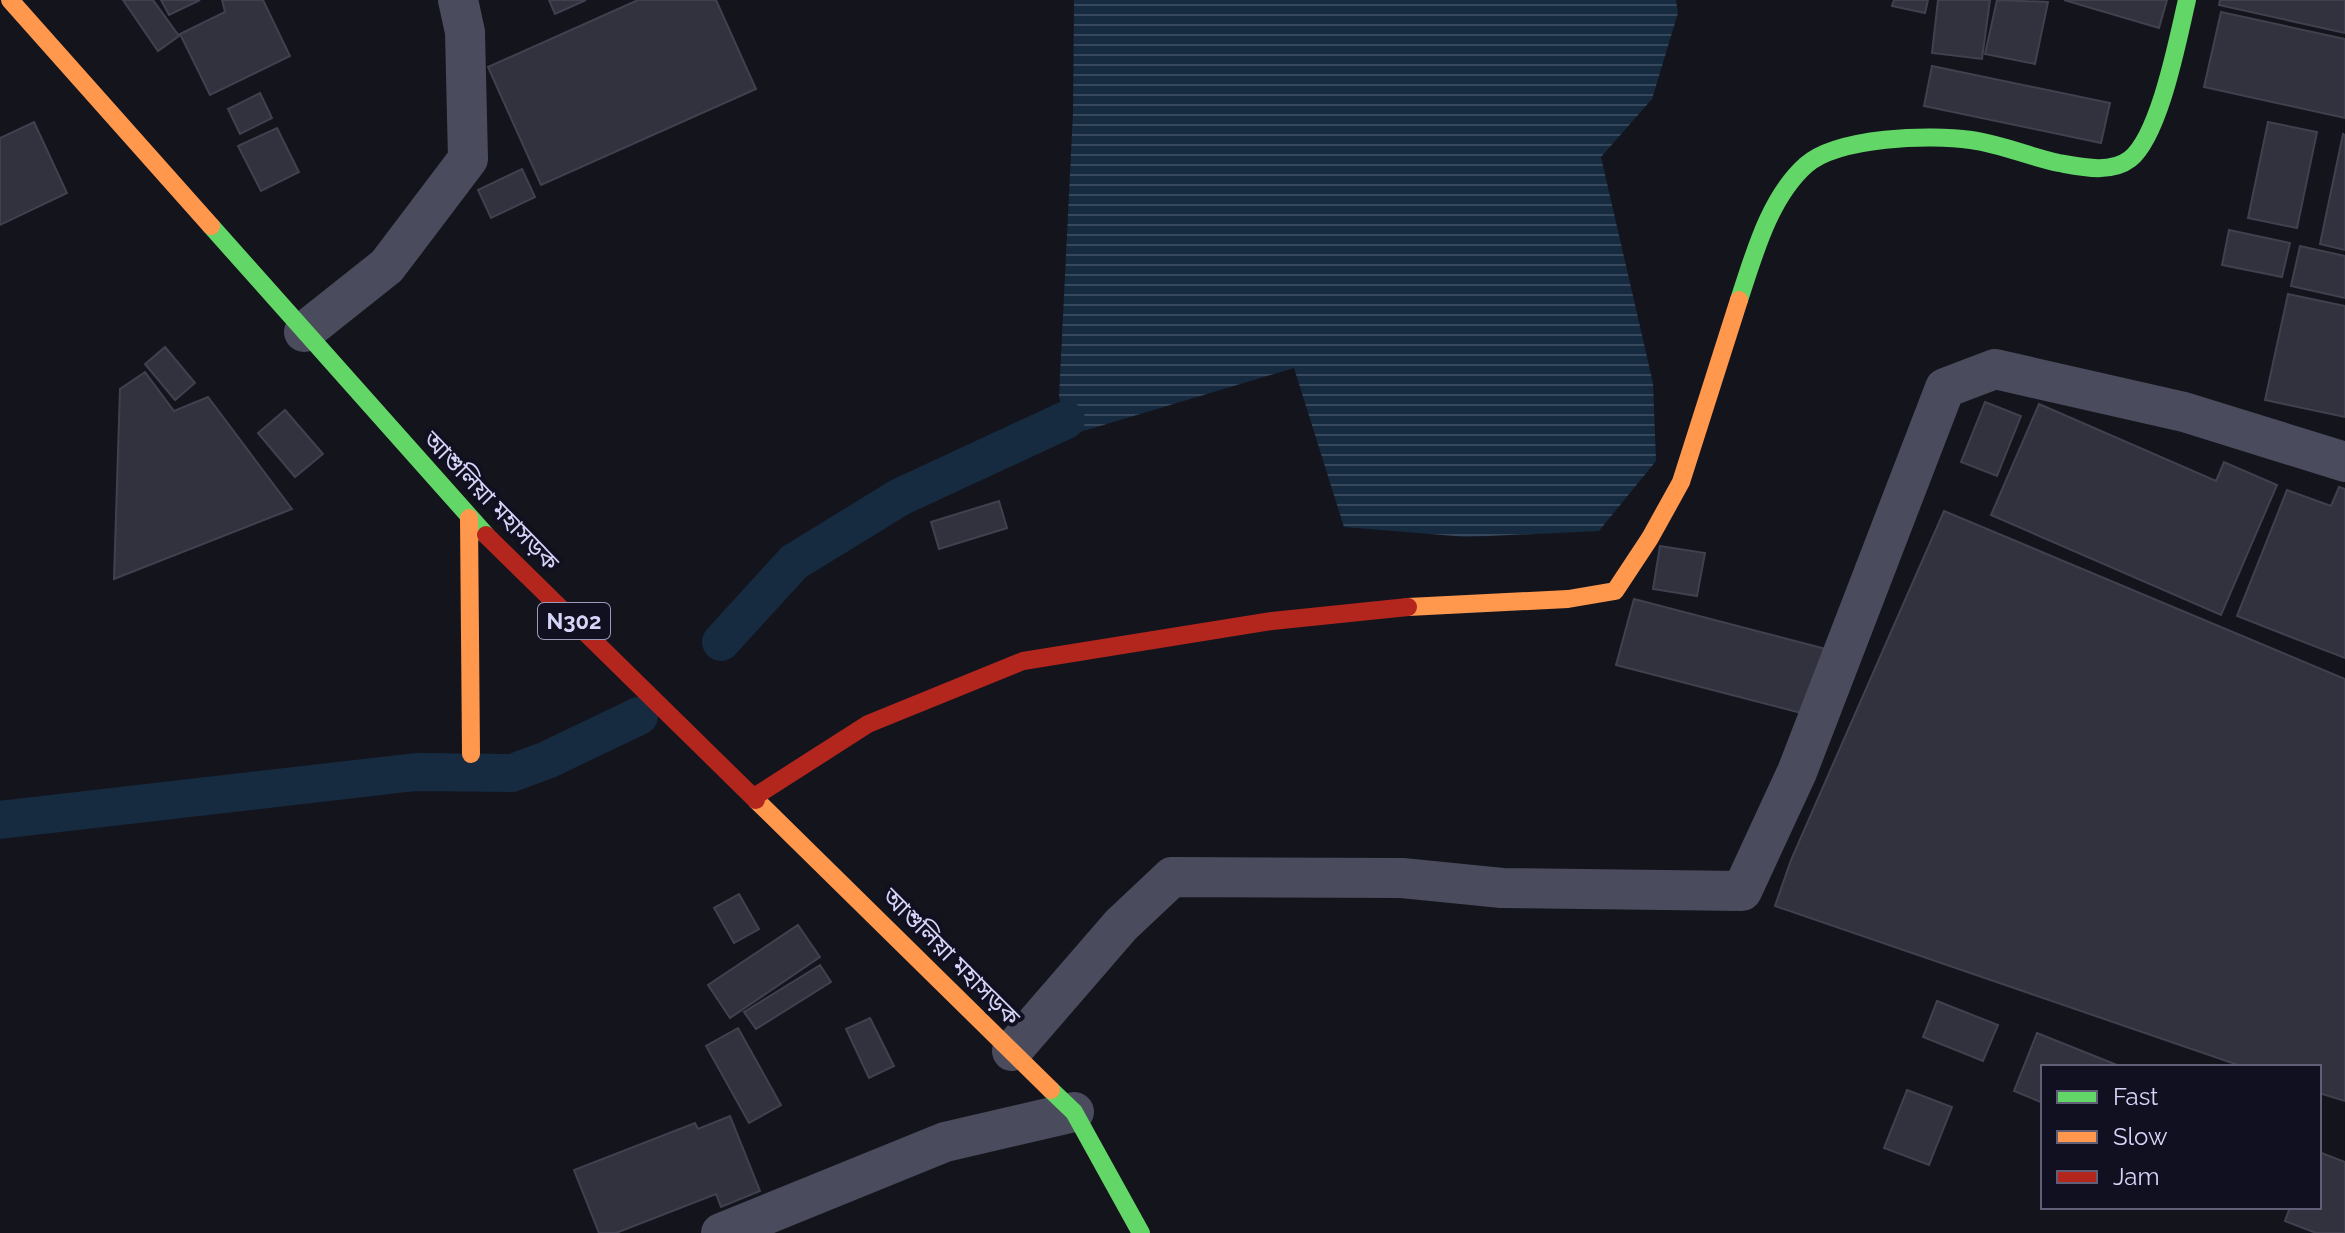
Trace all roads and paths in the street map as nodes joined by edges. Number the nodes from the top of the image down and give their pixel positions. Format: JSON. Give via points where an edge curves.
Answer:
{"nodes":[{"id":1,"x":10,"y":0,"type":"edge"},
{"id":2,"x":458,"y":0,"type":"edge"},
{"id":3,"x":2187,"y":0,"type":"edge"},
{"id":4,"x":304,"y":332,"type":"junction"},
{"id":5,"x":2345,"y":462,"type":"edge"},
{"id":6,"x":469,"y":518,"type":"junction"},
{"id":7,"x":471,"y":754,"type":"dead end"},
{"id":8,"x":754,"y":797,"type":"junction"},
{"id":9,"x":1012,"y":1051,"type":"junction"},
{"id":10,"x":1074,"y":1112,"type":"junction"},
{"id":11,"x":721,"y":1233,"type":"edge"},
{"id":12,"x":1141,"y":1233,"type":"edge"}],
"edges":[{"from":1,"to":4,"type":"main road","name":"আশুলিয়া মহাসড়ক","number":"N302"},
{"from":2,"to":4,"type":"street","via":[[465,32],[468,159],[387,266]]},
{"from":3,"to":8,"type":"main road","via":[[2156,110],[2132,157],[2116,168],[2071,165],[1971,139],[1861,142],[1835,150],[1799,172],[1783,189],[1753,262],[1681,482],[1615,591],[1272,621],[1023,661],[868,724]]},
{"from":4,"to":6,"type":"main road","name":"আশুলিয়া মহাসড়ক","number":"N302"},
{"from":5,"to":9,"type":"street","via":[[2184,412],[2026,374],[1995,369],[1945,388],[1797,772],[1742,891],[1502,888],[1387,877],[1172,877],[1121,925]]},
{"from":6,"to":7,"type":"main road"},
{"from":6,"to":8,"type":"main road","name":"আশুলিয়া মহাসড়ক","number":"N302"},
{"from":8,"to":9,"type":"main road","name":"আশুলিয়া মহাসড়ক","number":"N302"},
{"from":9,"to":10,"type":"main road","name":"আশুলিয়া মহাসড়ক","number":"N302"},
{"from":10,"to":11,"type":"street","via":[[945,1142]]},
{"from":10,"to":12,"type":"main road","name":"আশুলিয়া মহাসড়ক","number":"N302"}]}
